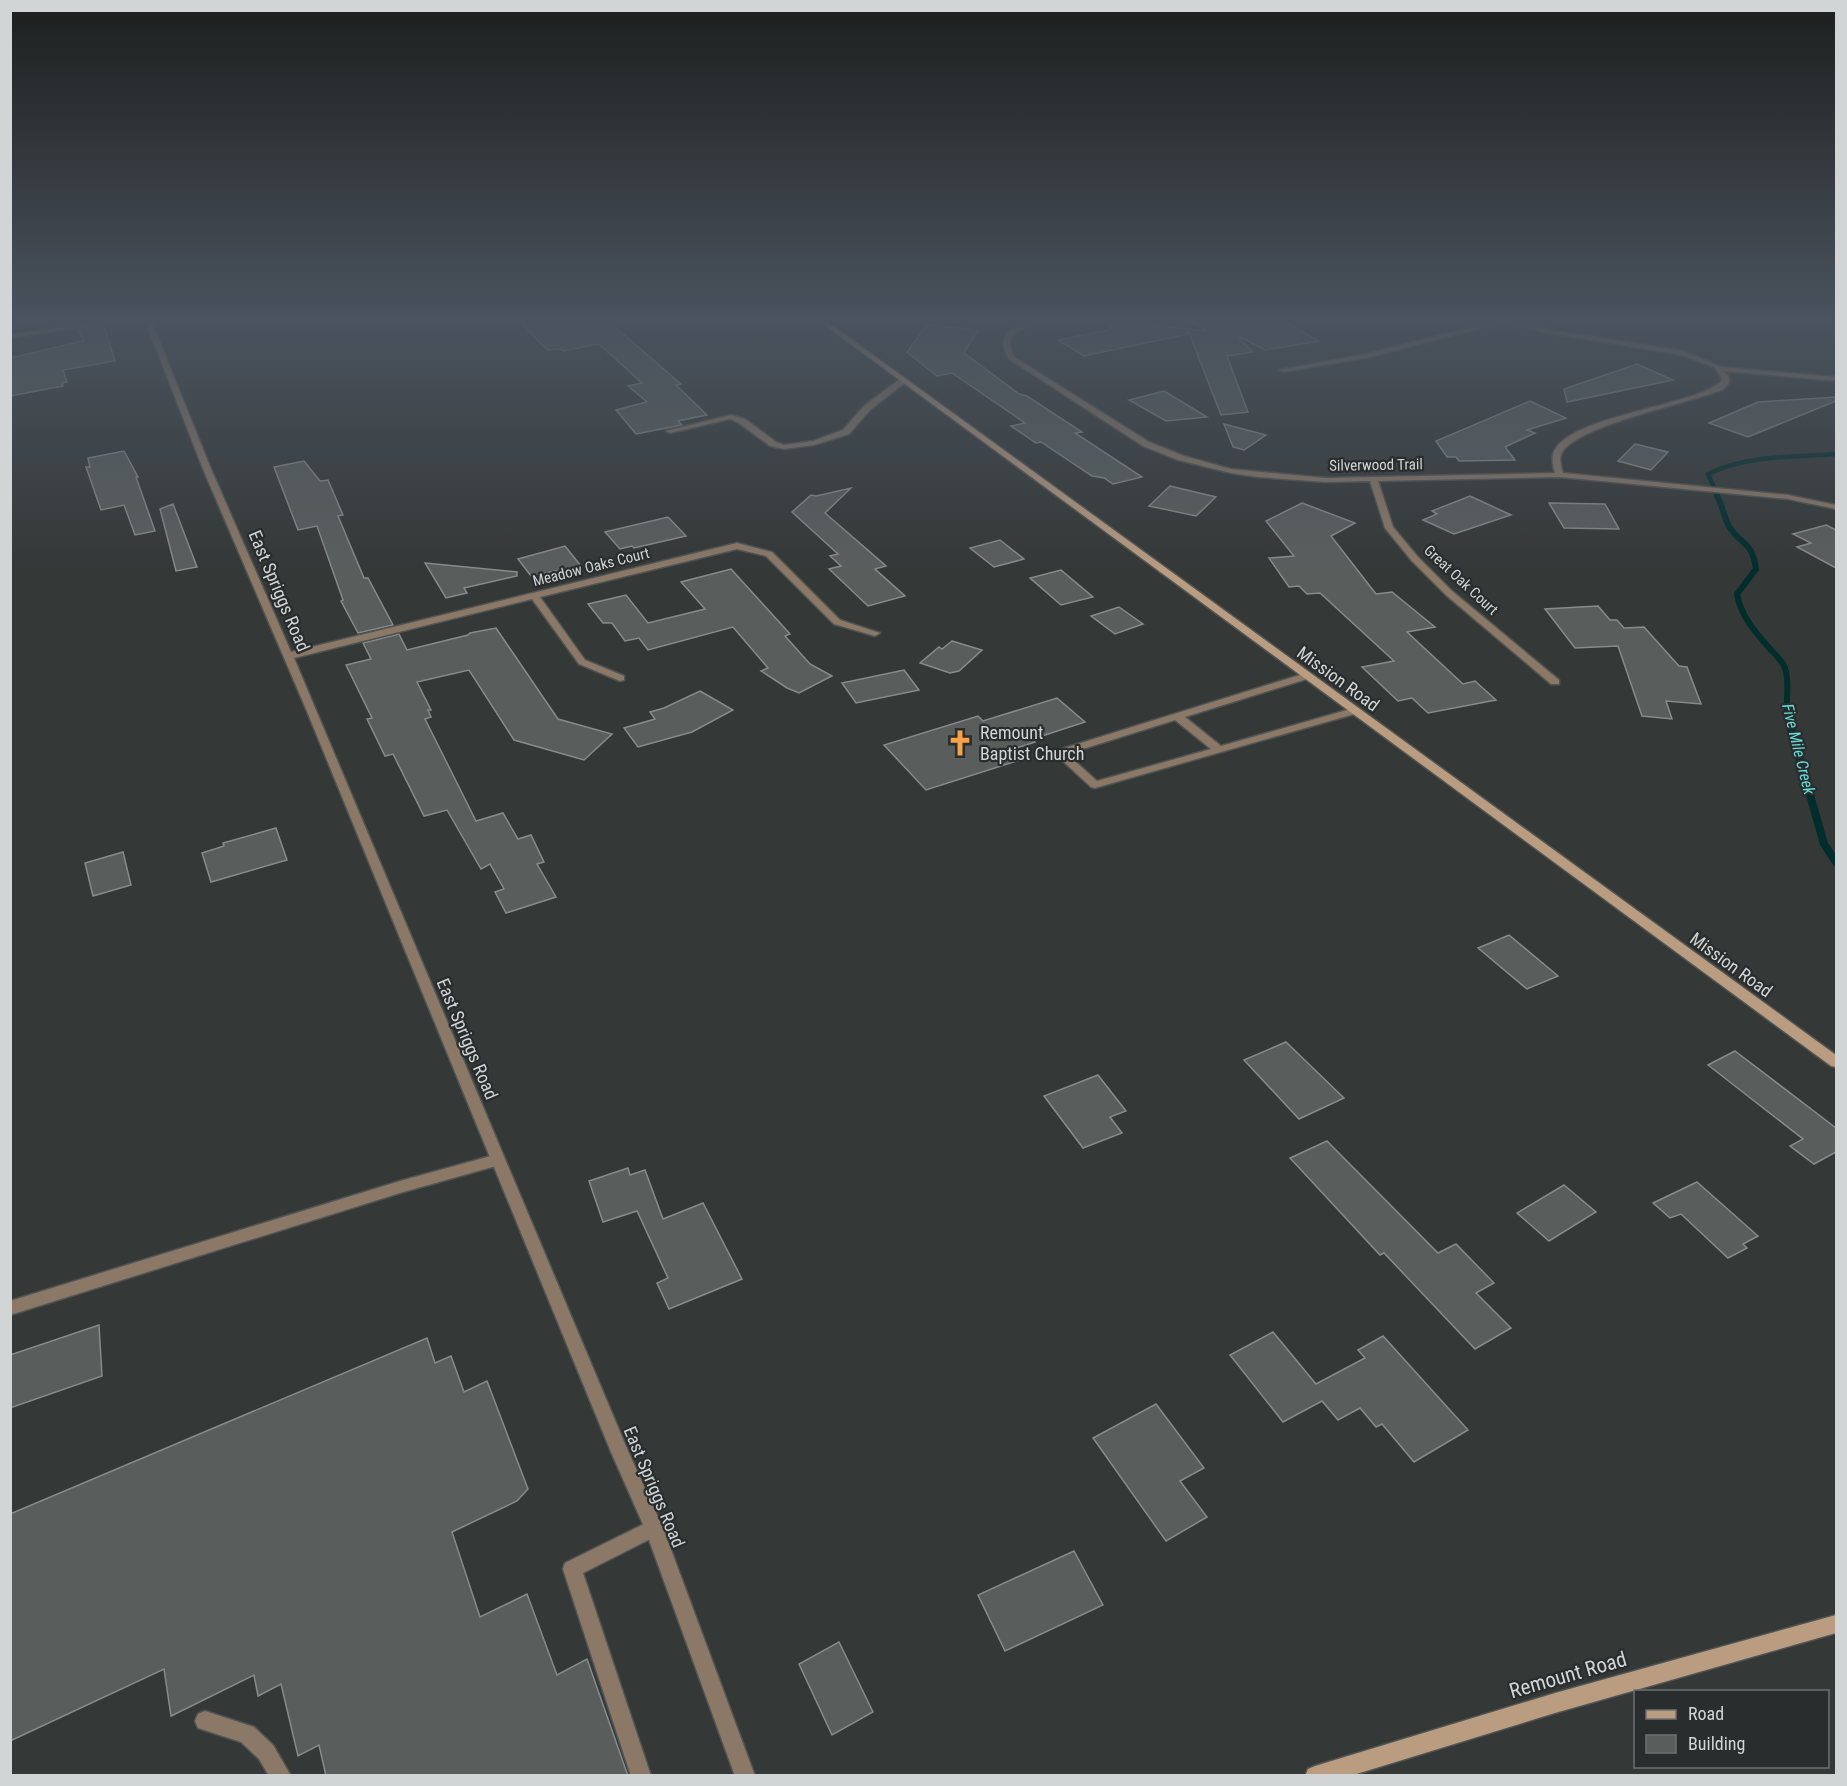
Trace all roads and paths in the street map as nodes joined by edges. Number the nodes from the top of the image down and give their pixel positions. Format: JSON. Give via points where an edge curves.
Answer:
{"nodes":[{"id":1,"x":181,"y":403,"type":"edge"},
{"id":2,"x":873,"y":403,"type":"edge"},
{"id":3,"x":934,"y":403,"type":"edge"},
{"id":4,"x":1082,"y":403,"type":"edge"},
{"id":5,"x":1670,"y":403,"type":"edge"},
{"id":6,"x":670,"y":431,"type":"dead end"},
{"id":7,"x":1560,"y":475,"type":"junction"},
{"id":8,"x":1374,"y":480,"type":"junction"},
{"id":9,"x":1836,"y":507,"type":"edge"},
{"id":10,"x":534,"y":596,"type":"junction"},
{"id":11,"x":875,"y":633,"type":"dead end"},
{"id":12,"x":288,"y":656,"type":"junction"},
{"id":13,"x":1306,"y":676,"type":"junction"},
{"id":14,"x":620,"y":678,"type":"dead end"},
{"id":15,"x":1555,"y":682,"type":"dead end"},
{"id":16,"x":1353,"y":711,"type":"junction"},
{"id":17,"x":1178,"y":717,"type":"junction"},
{"id":18,"x":1218,"y":749,"type":"junction"},
{"id":19,"x":1836,"y":1062,"type":"edge"},
{"id":20,"x":498,"y":1160,"type":"junction"},
{"id":21,"x":10,"y":1308,"type":"edge"},
{"id":22,"x":654,"y":1528,"type":"junction"},
{"id":23,"x":1836,"y":1624,"type":"edge"},
{"id":24,"x":205,"y":1721,"type":"dead end"},
{"id":25,"x":281,"y":1776,"type":"edge"},
{"id":26,"x":641,"y":1776,"type":"edge"},
{"id":27,"x":745,"y":1776,"type":"edge"},
{"id":28,"x":1315,"y":1776,"type":"edge"}],
"edges":[{"from":1,"to":12,"type":"street","name":"East Spriggs Road"},
{"from":2,"to":6,"type":"street","via":[[846,432],[814,443],[784,447],[773,444],[731,417]]},
{"from":3,"to":13,"type":"street","name":"Mission Road"},
{"from":4,"to":8,"type":"street","name":"Silverwood Trail","via":[[1146,444],[1181,458],[1258,475],[1304,480]]},
{"from":5,"to":7,"type":"street","via":[[1570,438],[1557,454]]},
{"from":7,"to":8,"type":"street","name":"Silverwood Trail"},
{"from":7,"to":9,"type":"street","name":"Silverwood Trail","via":[[1788,497]]},
{"from":8,"to":15,"type":"street","name":"Great Oak Court","via":[[1389,528],[1415,559],[1449,593]]},
{"from":10,"to":11,"type":"street","name":"Meadow Oaks Court","via":[[737,546],[769,554],[837,622]]},
{"from":10,"to":12,"type":"street","name":"Meadow Oaks Court"},
{"from":10,"to":14,"type":"street","via":[[582,662]]},
{"from":12,"to":20,"type":"street","name":"East Spriggs Road"},
{"from":13,"to":16,"type":"street","name":"Mission Road"},
{"from":13,"to":17,"type":"street"},
{"from":16,"to":18,"type":"street"},
{"from":16,"to":19,"type":"street","name":"Mission Road"},
{"from":17,"to":18,"type":"street"},
{"from":17,"to":18,"type":"street","via":[[1059,753],[1095,785]]},
{"from":20,"to":21,"type":"street"},
{"from":20,"to":22,"type":"street","name":"East Spriggs Road"},
{"from":22,"to":26,"type":"street","via":[[572,1569]]},
{"from":22,"to":27,"type":"street","name":"East Spriggs Road"},
{"from":23,"to":28,"type":"street","name":"Remount Road"},
{"from":24,"to":25,"type":"street","via":[[247,1734],[266,1752]]}]}
